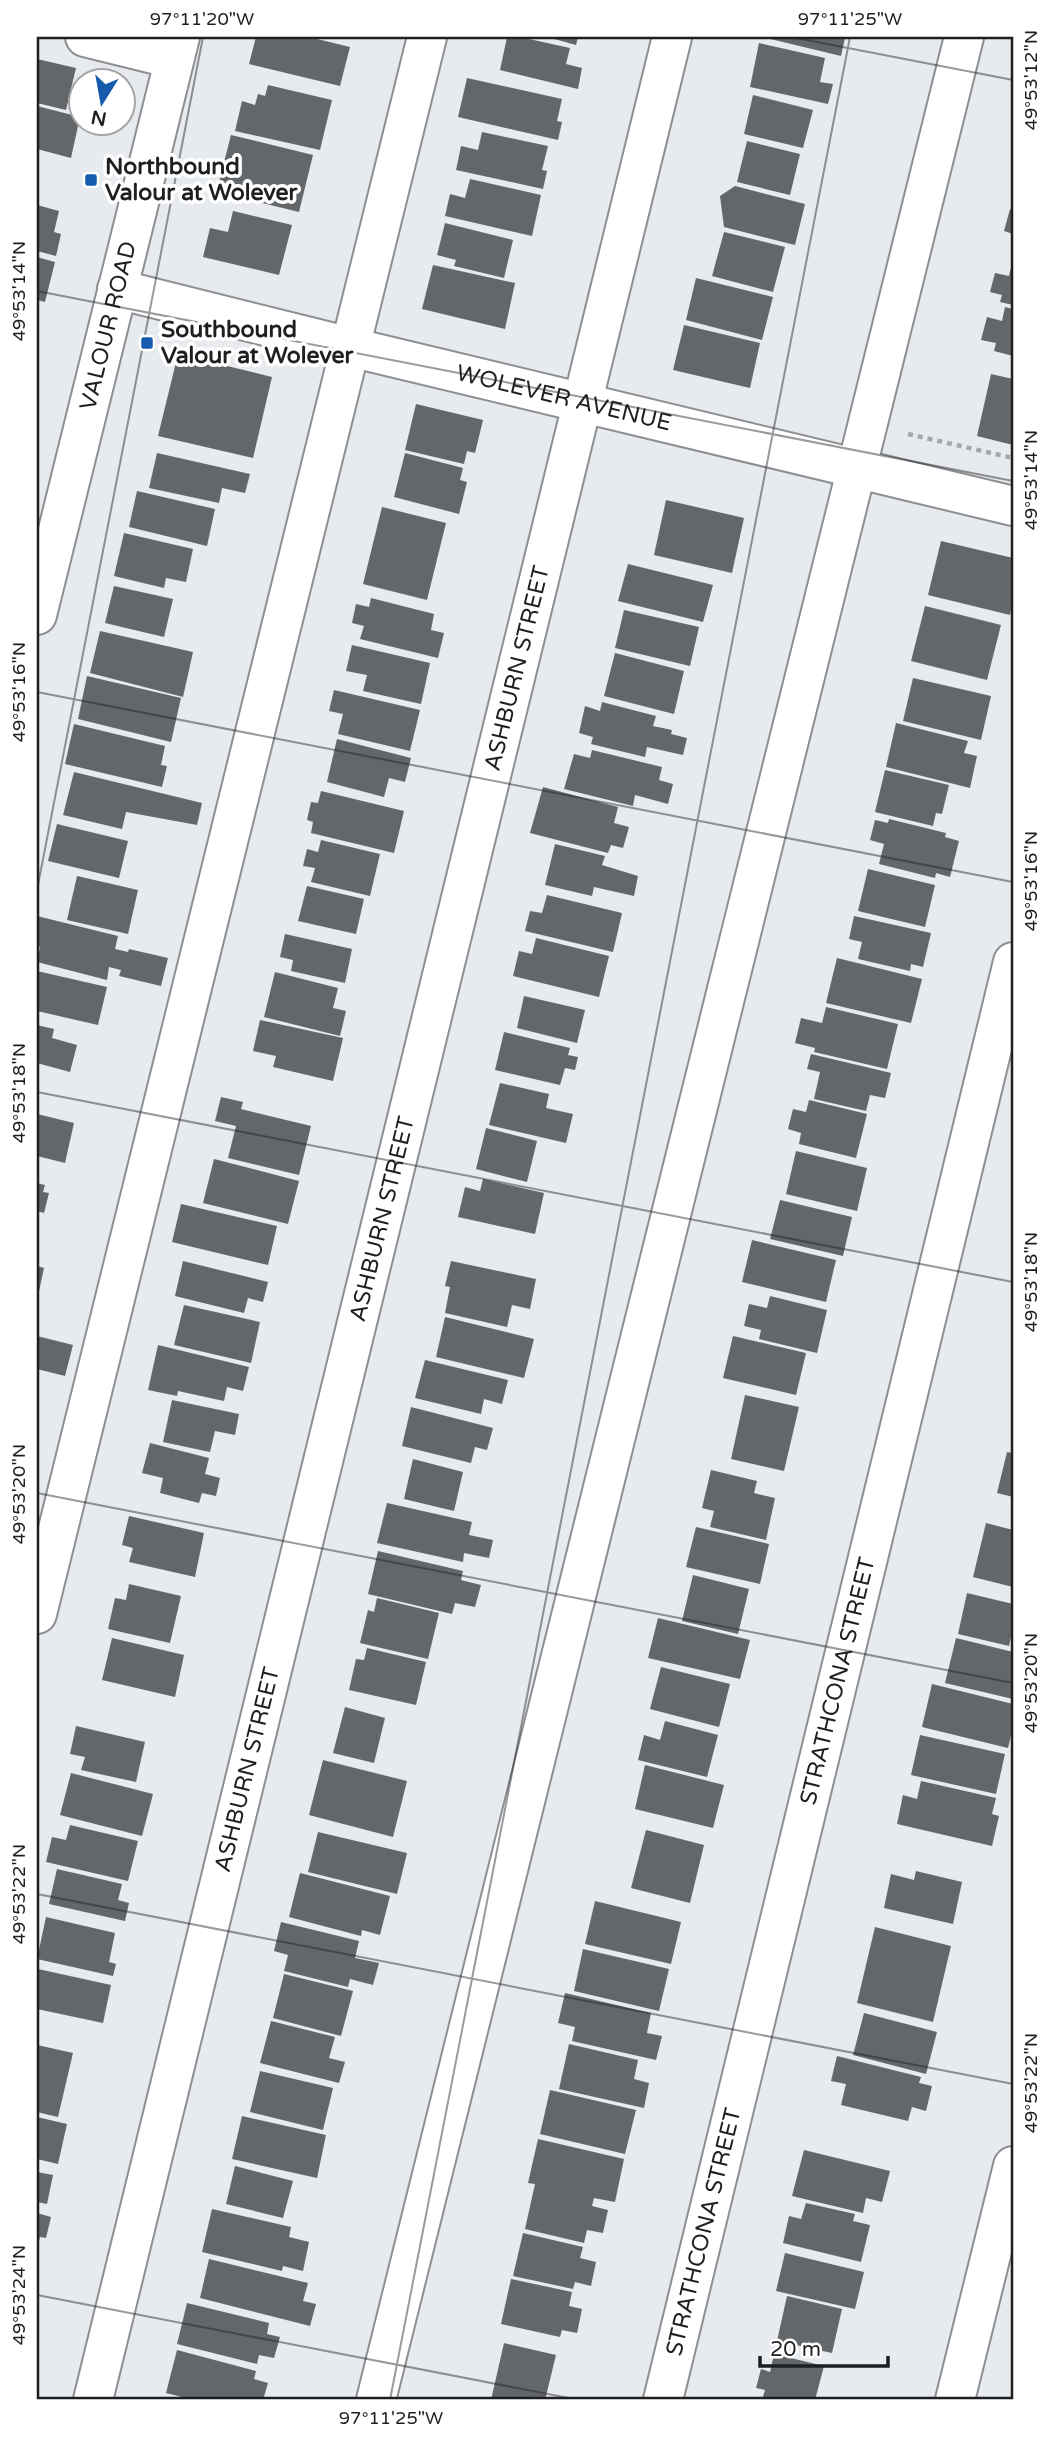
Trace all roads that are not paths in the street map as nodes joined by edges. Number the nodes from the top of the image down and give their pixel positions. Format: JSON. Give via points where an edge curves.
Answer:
{"nodes":[{"id":1,"x":85,"y":37,"type":"edge"},
{"id":2,"x":427,"y":37,"type":"edge"},
{"id":3,"x":672,"y":37,"type":"edge"},
{"id":4,"x":964,"y":37,"type":"edge"},
{"id":5,"x":177,"y":48,"type":"edge"},
{"id":6,"x":117,"y":289,"type":"junction"},
{"id":7,"x":350,"y":347,"type":"junction"},
{"id":8,"x":581,"y":402,"type":"junction"},
{"id":9,"x":858,"y":467,"type":"junction"},
{"id":10,"x":1013,"y":506,"type":"edge"},
{"id":11,"x":37,"y":615,"type":"edge"},
{"id":12,"x":1013,"y":962,"type":"edge"},
{"id":13,"x":37,"y":1614,"type":"edge"},
{"id":14,"x":1013,"y":2166,"type":"edge"},
{"id":15,"x":93,"y":2400,"type":"edge"},
{"id":16,"x":376,"y":2400,"type":"edge"},
{"id":17,"x":663,"y":2400,"type":"edge"},
{"id":18,"x":955,"y":2400,"type":"edge"}],
"edges":[{"from":1,"to":5,"type":"street"},
{"from":2,"to":7,"type":"street"},
{"from":3,"to":8,"type":"street","name":"ASHBURN STREET"},
{"from":4,"to":9,"type":"street"},
{"from":5,"to":6,"type":"street","name":"VALOUR ROAD"},
{"from":6,"to":7,"type":"street","name":"WOLEVER AVENUE"},
{"from":6,"to":11,"type":"street","name":"VALOUR ROAD"},
{"from":7,"to":8,"type":"street","name":"WOLEVER AVENUE"},
{"from":7,"to":13,"type":"street"},
{"from":8,"to":9,"type":"street","name":"WOLEVER AVENUE"},
{"from":8,"to":15,"type":"street","name":"ASHBURN STREET"},
{"from":9,"to":10,"type":"street","name":"WOLEVER AVENUE"},
{"from":9,"to":16,"type":"street"},
{"from":12,"to":17,"type":"street","name":"STRATHCONA STREET"},
{"from":14,"to":18,"type":"street"}]}
